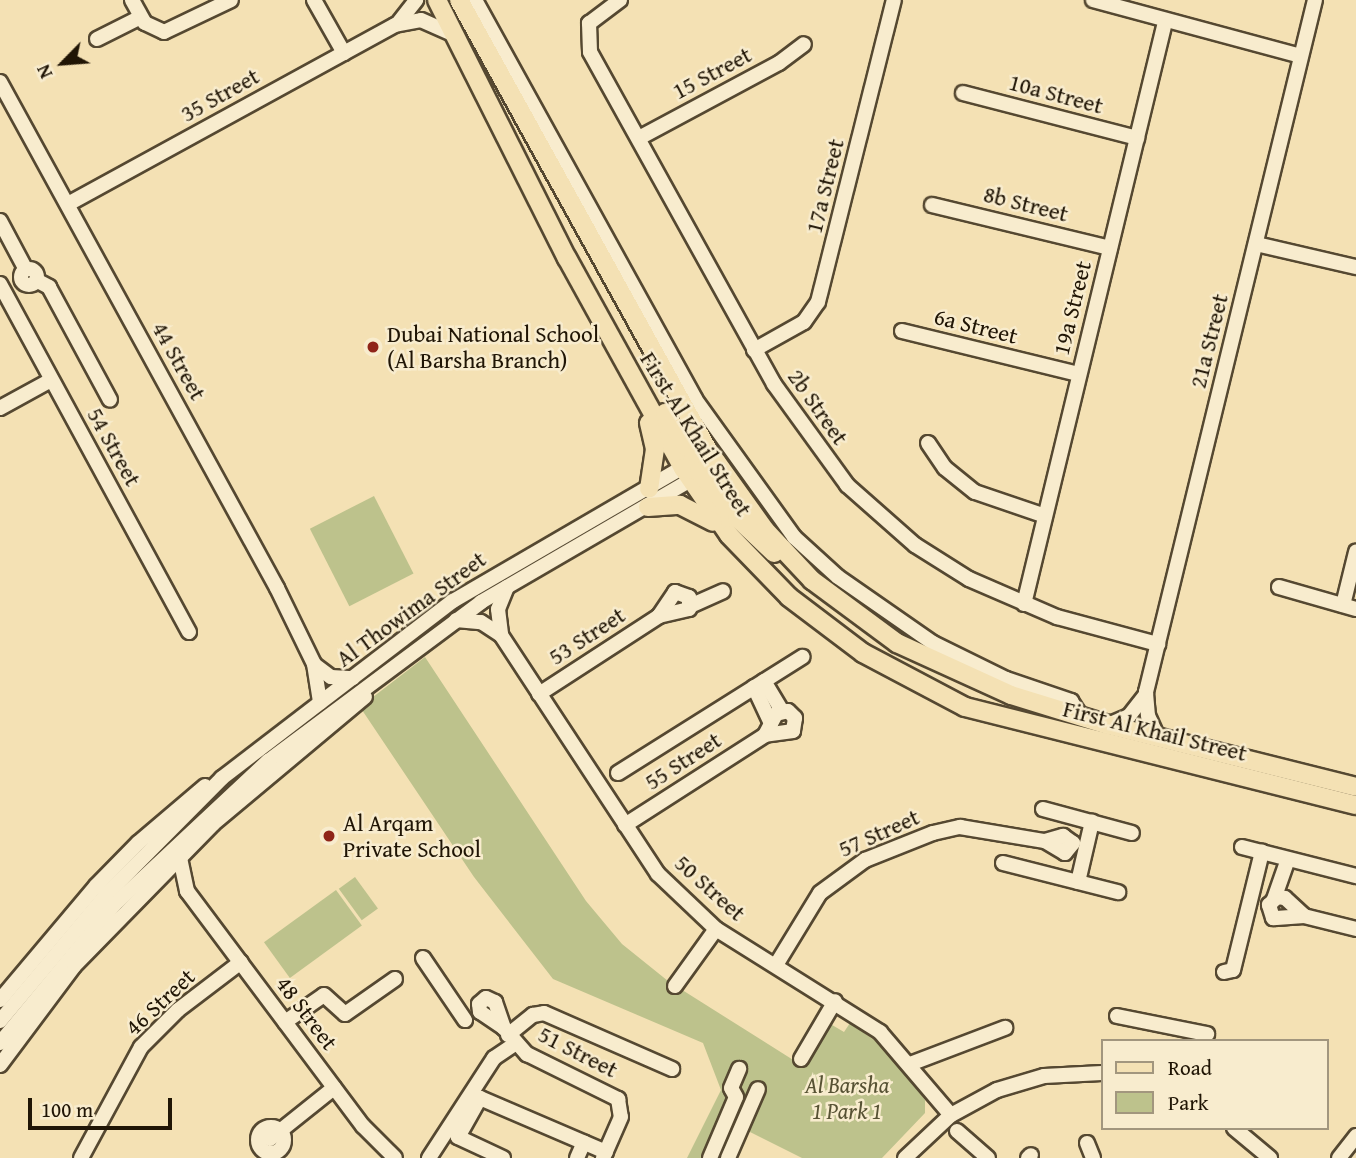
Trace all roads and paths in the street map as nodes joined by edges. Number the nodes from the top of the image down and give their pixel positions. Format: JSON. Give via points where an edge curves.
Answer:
{"nodes":[{"id":1,"x":132,"y":0,"type":"edge"},
{"id":2,"x":231,"y":0,"type":"edge"},
{"id":3,"x":314,"y":0,"type":"edge"},
{"id":4,"x":416,"y":0,"type":"edge"},
{"id":5,"x":437,"y":0,"type":"edge"},
{"id":6,"x":459,"y":0,"type":"edge"},
{"id":7,"x":475,"y":0,"type":"edge"},
{"id":8,"x":620,"y":0,"type":"edge"},
{"id":9,"x":894,"y":0,"type":"edge"},
{"id":10,"x":1093,"y":0,"type":"edge"},
{"id":11,"x":1315,"y":0,"type":"edge"},
{"id":12,"x":141,"y":17,"type":"junction"},
{"id":13,"x":1165,"y":22,"type":"junction"},
{"id":14,"x":395,"y":25,"type":"junction"},
{"id":15,"x":458,"y":38,"type":"junction"},
{"id":16,"x":98,"y":40,"type":"dead end"},
{"id":17,"x":804,"y":44,"type":"dead end"},
{"id":18,"x":344,"y":53,"type":"junction"},
{"id":19,"x":1301,"y":56,"type":"junction"},
{"id":20,"x":0,"y":82,"type":"edge"},
{"id":21,"x":963,"y":93,"type":"dead end"},
{"id":22,"x":639,"y":138,"type":"junction"},
{"id":23,"x":1137,"y":138,"type":"junction"},
{"id":24,"x":68,"y":204,"type":"junction"},
{"id":25,"x":932,"y":205,"type":"dead end"},
{"id":26,"x":0,"y":221,"type":"edge"},
{"id":27,"x":1257,"y":241,"type":"junction"},
{"id":28,"x":1110,"y":248,"type":"junction"},
{"id":29,"x":620,"y":263,"type":"junction"},
{"id":30,"x":1356,"y":267,"type":"edge"},
{"id":31,"x":27,"y":278,"type":"junction"},
{"id":32,"x":616,"y":284,"type":"junction"},
{"id":33,"x":2,"y":288,"type":"edge"},
{"id":34,"x":902,"y":331,"type":"dead end"},
{"id":35,"x":754,"y":350,"type":"junction"},
{"id":36,"x":617,"y":353,"type":"junction"},
{"id":37,"x":1079,"y":374,"type":"junction"},
{"id":38,"x":51,"y":380,"type":"junction"},
{"id":39,"x":633,"y":380,"type":"junction"},
{"id":40,"x":110,"y":400,"type":"dead end"},
{"id":41,"x":0,"y":408,"type":"edge"},
{"id":42,"x":928,"y":443,"type":"dead end"},
{"id":43,"x":699,"y":465,"type":"junction"},
{"id":44,"x":649,"y":498,"type":"junction"},
{"id":45,"x":1045,"y":516,"type":"junction"},
{"id":46,"x":729,"y":535,"type":"junction"},
{"id":47,"x":1356,"y":552,"type":"edge"},
{"id":48,"x":508,"y":585,"type":"junction"},
{"id":49,"x":1279,"y":587,"type":"dead end"},
{"id":50,"x":723,"y":592,"type":"dead end"},
{"id":51,"x":1024,"y":604,"type":"junction"},
{"id":52,"x":690,"y":606,"type":"junction"},
{"id":53,"x":1349,"y":607,"type":"edge"},
{"id":54,"x":659,"y":616,"type":"junction"},
{"id":55,"x":456,"y":620,"type":"junction"},
{"id":56,"x":189,"y":632,"type":"dead end"},
{"id":57,"x":501,"y":635,"type":"junction"},
{"id":58,"x":1158,"y":644,"type":"junction"},
{"id":59,"x":802,"y":657,"type":"dead end"},
{"id":60,"x":314,"y":664,"type":"junction"},
{"id":61,"x":384,"y":673,"type":"junction"},
{"id":62,"x":353,"y":678,"type":"junction"},
{"id":63,"x":759,"y":684,"type":"junction"},
{"id":64,"x":1146,"y":692,"type":"junction"},
{"id":65,"x":539,"y":694,"type":"junction"},
{"id":66,"x":320,"y":704,"type":"junction"},
{"id":67,"x":782,"y":711,"type":"junction"},
{"id":68,"x":1082,"y":718,"type":"junction"},
{"id":69,"x":1108,"y":725,"type":"junction"},
{"id":70,"x":768,"y":729,"type":"junction"},
{"id":71,"x":1158,"y":738,"type":"junction"},
{"id":72,"x":618,"y":773,"type":"dead end"},
{"id":73,"x":222,"y":778,"type":"junction"},
{"id":74,"x":1270,"y":784,"type":"junction"},
{"id":75,"x":1350,"y":785,"type":"edge"},
{"id":76,"x":1356,"y":805,"type":"edge"},
{"id":77,"x":1043,"y":809,"type":"dead end"},
{"id":78,"x":1068,"y":816,"type":"junction"},
{"id":79,"x":1092,"y":822,"type":"junction"},
{"id":80,"x":625,"y":825,"type":"junction"},
{"id":81,"x":1132,"y":833,"type":"dead end"},
{"id":82,"x":1063,"y":836,"type":"junction"},
{"id":83,"x":1045,"y":841,"type":"junction"},
{"id":84,"x":1242,"y":847,"type":"dead end"},
{"id":85,"x":1059,"y":852,"type":"junction"},
{"id":86,"x":1262,"y":852,"type":"junction"},
{"id":87,"x":156,"y":853,"type":"junction"},
{"id":88,"x":180,"y":858,"type":"junction"},
{"id":89,"x":1291,"y":859,"type":"junction"},
{"id":90,"x":1003,"y":863,"type":"dead end"},
{"id":91,"x":1054,"y":876,"type":"junction"},
{"id":92,"x":1356,"y":876,"type":"edge"},
{"id":93,"x":1078,"y":882,"type":"junction"},
{"id":94,"x":152,"y":886,"type":"junction"},
{"id":95,"x":187,"y":891,"type":"junction"},
{"id":96,"x":1118,"y":892,"type":"dead end"},
{"id":97,"x":1280,"y":898,"type":"junction"},
{"id":98,"x":1304,"y":916,"type":"junction"},
{"id":99,"x":716,"y":929,"type":"junction"},
{"id":100,"x":1356,"y":929,"type":"edge"},
{"id":101,"x":423,"y":958,"type":"dead end"},
{"id":102,"x":241,"y":962,"type":"junction"},
{"id":103,"x":776,"y":965,"type":"junction"},
{"id":104,"x":1224,"y":972,"type":"dead end"},
{"id":105,"x":20,"y":974,"type":"junction"},
{"id":106,"x":0,"y":975,"type":"edge"},
{"id":107,"x":395,"y":979,"type":"dead end"},
{"id":108,"x":674,"y":986,"type":"dead end"},
{"id":109,"x":0,"y":1000,"type":"edge"},
{"id":110,"x":835,"y":1001,"type":"junction"},
{"id":111,"x":1117,"y":1016,"type":"dead end"},
{"id":112,"x":0,"y":1021,"type":"edge"},
{"id":113,"x":285,"y":1022,"type":"junction"},
{"id":114,"x":1166,"y":1026,"type":"junction"},
{"id":115,"x":1005,"y":1028,"type":"dead end"},
{"id":116,"x":1207,"y":1034,"type":"dead end"},
{"id":117,"x":509,"y":1036,"type":"junction"},
{"id":118,"x":1163,"y":1039,"type":"edge"},
{"id":119,"x":0,"y":1043,"type":"edge"},
{"id":120,"x":801,"y":1059,"type":"dead end"},
{"id":121,"x":910,"y":1064,"type":"junction"},
{"id":122,"x":0,"y":1065,"type":"edge"},
{"id":123,"x":672,"y":1069,"type":"dead end"},
{"id":124,"x":739,"y":1069,"type":"dead end"},
{"id":125,"x":1100,"y":1073,"type":"edge"},
{"id":126,"x":334,"y":1087,"type":"junction"},
{"id":127,"x":736,"y":1097,"type":"junction"},
{"id":128,"x":951,"y":1115,"type":"junction"},
{"id":129,"x":725,"y":1123,"type":"junction"},
{"id":130,"x":741,"y":1128,"type":"junction"},
{"id":131,"x":1236,"y":1130,"type":"edge"},
{"id":132,"x":957,"y":1131,"type":"dead end"},
{"id":133,"x":1356,"y":1136,"type":"edge"},
{"id":134,"x":270,"y":1139,"type":"dead end"},
{"id":135,"x":584,"y":1142,"type":"junction"},
{"id":136,"x":1087,"y":1143,"type":"dead end"},
{"id":137,"x":605,"y":1155,"type":"edge"},
{"id":138,"x":1265,"y":1156,"type":"edge"},
{"id":139,"x":81,"y":1158,"type":"edge"},
{"id":140,"x":395,"y":1158,"type":"edge"},
{"id":141,"x":429,"y":1158,"type":"edge"},
{"id":142,"x":503,"y":1158,"type":"edge"},
{"id":143,"x":576,"y":1158,"type":"edge"},
{"id":144,"x":710,"y":1158,"type":"edge"},
{"id":145,"x":728,"y":1158,"type":"edge"},
{"id":146,"x":905,"y":1158,"type":"edge"},
{"id":147,"x":988,"y":1158,"type":"edge"},
{"id":148,"x":1093,"y":1158,"type":"edge"},
{"id":149,"x":1339,"y":1158,"type":"edge"}],
"edges":[{"from":1,"to":12,"type":"street"},
{"from":2,"to":12,"type":"street","via":[[171,32],[157,31]]},
{"from":3,"to":18,"type":"street"},
{"from":4,"to":14,"type":"street","name":"35 Street"},
{"from":5,"to":15,"type":"main road","name":"First Al Khail Street"},
{"from":6,"to":32,"type":"main road","name":"First Al Khail Street"},
{"from":7,"to":29,"type":"street"},
{"from":8,"to":22,"type":"street","name":"2b Street","via":[[592,18],[587,40]]},
{"from":9,"to":35,"type":"street","name":"17a Street","via":[[818,302],[804,322]]},
{"from":10,"to":13,"type":"street"},
{"from":11,"to":19,"type":"street","name":"21a Street"},
{"from":12,"to":16,"type":"street"},
{"from":13,"to":19,"type":"street"},
{"from":13,"to":23,"type":"street","name":"19a Street"},
{"from":14,"to":15,"type":"street","name":"35 Street","via":[[430,21]]},
{"from":14,"to":18,"type":"street","name":"35 Street"},
{"from":15,"to":36,"type":"main road","name":"First Al Khail Street"},
{"from":17,"to":22,"type":"street","name":"15 Street","via":[[779,63]]},
{"from":18,"to":24,"type":"street","name":"35 Street"},
{"from":19,"to":27,"type":"street","name":"21a Street"},
{"from":20,"to":24,"type":"street","name":"44 Street"},
{"from":21,"to":23,"type":"street","name":"10a Street"},
{"from":22,"to":35,"type":"street","name":"2b Street"},
{"from":23,"to":28,"type":"street","name":"19a Street"},
{"from":24,"to":60,"type":"street","name":"44 Street","via":[[237,512]]},
{"from":25,"to":28,"type":"street","name":"8b Street"},
{"from":26,"to":31,"type":"street"},
{"from":27,"to":30,"type":"street"},
{"from":27,"to":58,"type":"street","name":"21a Street"},
{"from":28,"to":37,"type":"street","name":"19a Street"},
{"from":29,"to":32,"type":"main road"},
{"from":29,"to":68,"type":"street","via":[[709,423],[808,551],[933,643],[1006,678],[1071,701]]},
{"from":31,"to":33,"type":"street"},
{"from":31,"to":40,"type":"street","via":[[48,285]]},
{"from":32,"to":43,"type":"main road","name":"First Al Khail Street"},
{"from":33,"to":38,"type":"street","name":"54 Street"},
{"from":34,"to":37,"type":"street","name":"6a Street"},
{"from":35,"to":51,"type":"street","name":"2b Street","via":[[831,465],[871,510],[932,558]]},
{"from":36,"to":39,"type":"main road","name":"First Al Khail Street"},
{"from":36,"to":43,"type":"main road","via":[[643,379]]},
{"from":37,"to":45,"type":"street","name":"19a Street"},
{"from":38,"to":41,"type":"street"},
{"from":38,"to":56,"type":"street","name":"54 Street"},
{"from":39,"to":43,"type":"main road","name":"First Al Khail Street"},
{"from":39,"to":44,"type":"main road","via":[[655,442]]},
{"from":42,"to":45,"type":"street","via":[[945,468],[975,492]]},
{"from":43,"to":44,"type":"street","name":"Al Thowima Street"},
{"from":43,"to":46,"type":"main road","name":"First Al Khail Street"},
{"from":43,"to":68,"type":"main road","name":"First Al Khail Street","via":[[793,562],[853,613],[920,656],[1011,695]]},
{"from":44,"to":46,"type":"main road","via":[[689,507]]},
{"from":44,"to":48,"type":"street","name":"Al Thowima Street"},
{"from":44,"to":62,"type":"street","name":"Al Thowima Street","via":[[470,589]]},
{"from":45,"to":51,"type":"street","name":"19a Street"},
{"from":46,"to":74,"type":"main road","name":"First Al Khail Street","via":[[789,597],[829,630],[890,670],[948,700],[1011,721]]},
{"from":47,"to":53,"type":"street"},
{"from":48,"to":55,"type":"street","name":"Al Thowima Street"},
{"from":48,"to":57,"type":"street","via":[[498,609]]},
{"from":49,"to":53,"type":"street"},
{"from":50,"to":52,"type":"street"},
{"from":51,"to":58,"type":"street","name":"2b Street"},
{"from":52,"to":54,"type":"street","via":[[684,613]]},
{"from":52,"to":54,"type":"street","via":[[687,594],[676,592]]},
{"from":54,"to":65,"type":"street","name":"53 Street"},
{"from":55,"to":57,"type":"street","via":[[481,622]]},
{"from":55,"to":61,"type":"street","name":"Al Thowima Street"},
{"from":57,"to":65,"type":"street","name":"50 Street"},
{"from":58,"to":64,"type":"street","name":"21a Street"},
{"from":59,"to":63,"type":"street"},
{"from":60,"to":62,"type":"street","via":[[331,677]]},
{"from":60,"to":66,"type":"street","name":"44 Street"},
{"from":61,"to":87,"type":"street","name":"Al Thowima Street","via":[[258,768]]},
{"from":61,"to":88,"type":"street","name":"Al Thowima Street","via":[[374,690],[248,791]]},
{"from":62,"to":66,"type":"street","name":"Al Thowima Street"},
{"from":63,"to":67,"type":"street"},
{"from":63,"to":70,"type":"street"},
{"from":63,"to":72,"type":"street"},
{"from":64,"to":69,"type":"street","name":"21a Street","via":[[1129,716]]},
{"from":64,"to":71,"type":"street","name":"21a Street","via":[[1148,716]]},
{"from":65,"to":80,"type":"street","name":"50 Street"},
{"from":66,"to":73,"type":"street","name":"Al Thowima Street"},
{"from":67,"to":70,"type":"street"},
{"from":67,"to":70,"type":"street","via":[[793,715],[793,731]]},
{"from":68,"to":69,"type":"main road","name":"First Al Khail Street"},
{"from":69,"to":71,"type":"main road","name":"First Al Khail Street"},
{"from":70,"to":80,"type":"street","name":"55 Street"},
{"from":71,"to":75,"type":"main road","name":"First Al Khail Street"},
{"from":73,"to":87,"type":"street","name":"Al Thowima Street"},
{"from":73,"to":105,"type":"street","name":"Al Thowima Street","via":[[202,789],[138,843]]},
{"from":74,"to":75,"type":"main road","via":[[1276,773]]},
{"from":74,"to":76,"type":"main road","name":"First Al Khail Street"},
{"from":77,"to":78,"type":"street"},
{"from":78,"to":79,"type":"street"},
{"from":78,"to":82,"type":"street"},
{"from":79,"to":81,"type":"street"},
{"from":79,"to":93,"type":"street"},
{"from":80,"to":99,"type":"street","name":"50 Street","via":[[668,886]]},
{"from":82,"to":83,"type":"street"},
{"from":82,"to":85,"type":"street","via":[[1073,845],[1068,852]]},
{"from":83,"to":85,"type":"street"},
{"from":83,"to":103,"type":"street","name":"57 Street","via":[[960,827],[865,860],[820,892]]},
{"from":84,"to":86,"type":"street"},
{"from":85,"to":91,"type":"street"},
{"from":86,"to":89,"type":"street"},
{"from":86,"to":104,"type":"street","via":[[1233,970]]},
{"from":87,"to":112,"type":"street","via":[[62,944]]},
{"from":87,"to":119,"type":"street"},
{"from":88,"to":94,"type":"street","name":"Al Thowima Street"},
{"from":88,"to":95,"type":"street","name":"48 Street"},
{"from":89,"to":92,"type":"street"},
{"from":89,"to":97,"type":"street"},
{"from":90,"to":91,"type":"street"},
{"from":91,"to":93,"type":"street"},
{"from":93,"to":96,"type":"street"},
{"from":94,"to":95,"type":"street","via":[[170,883]]},
{"from":94,"to":122,"type":"street","name":"Al Thowima Street","via":[[74,967]]},
{"from":95,"to":102,"type":"street","name":"48 Street"},
{"from":97,"to":98,"type":"street"},
{"from":97,"to":98,"type":"street","via":[[1269,908],[1273,918]]},
{"from":98,"to":100,"type":"street"},
{"from":99,"to":103,"type":"street","name":"50 Street"},
{"from":99,"to":108,"type":"street"},
{"from":101,"to":117,"type":"street","via":[[462,1016],[486,998],[493,1000]]},
{"from":102,"to":113,"type":"street","name":"48 Street"},
{"from":102,"to":139,"type":"street","name":"46 Street","via":[[178,1010],[141,1047]]},
{"from":103,"to":110,"type":"street","name":"50 Street"},
{"from":105,"to":106,"type":"street"},
{"from":105,"to":109,"type":"street","name":"Al Thowima Street"},
{"from":107,"to":113,"type":"street","via":[[348,1013],[341,1014],[324,995]]},
{"from":110,"to":120,"type":"street"},
{"from":110,"to":121,"type":"street","name":"50 Street","via":[[874,1028]]},
{"from":111,"to":114,"type":"street"},
{"from":113,"to":126,"type":"street","name":"48 Street"},
{"from":114,"to":116,"type":"street"},
{"from":114,"to":118,"type":"street"},
{"from":115,"to":121,"type":"street"},
{"from":117,"to":123,"type":"street","via":[[533,1015],[544,1013]]},
{"from":117,"to":137,"type":"street","name":"51 Street","via":[[534,1058],[618,1100],[621,1117]]},
{"from":117,"to":141,"type":"street"},
{"from":121,"to":128,"type":"street","name":"50 Street"},
{"from":124,"to":127,"type":"street","via":[[732,1088]]},
{"from":125,"to":128,"type":"street","via":[[1028,1079]]},
{"from":126,"to":134,"type":"street"},
{"from":126,"to":140,"type":"street","name":"48 Street"},
{"from":127,"to":129,"type":"street"},
{"from":127,"to":130,"type":"street","via":[[756,1093]]},
{"from":128,"to":146,"type":"street"},
{"from":129,"to":130,"type":"street"},
{"from":129,"to":144,"type":"street"},
{"from":130,"to":145,"type":"street"},
{"from":131,"to":138,"type":"street"},
{"from":132,"to":147,"type":"street"},
{"from":133,"to":149,"type":"street"},
{"from":135,"to":137,"type":"street"},
{"from":135,"to":142,"type":"street","via":[[482,1097],[457,1137]]},
{"from":135,"to":143,"type":"street"},
{"from":136,"to":148,"type":"street"}]}
